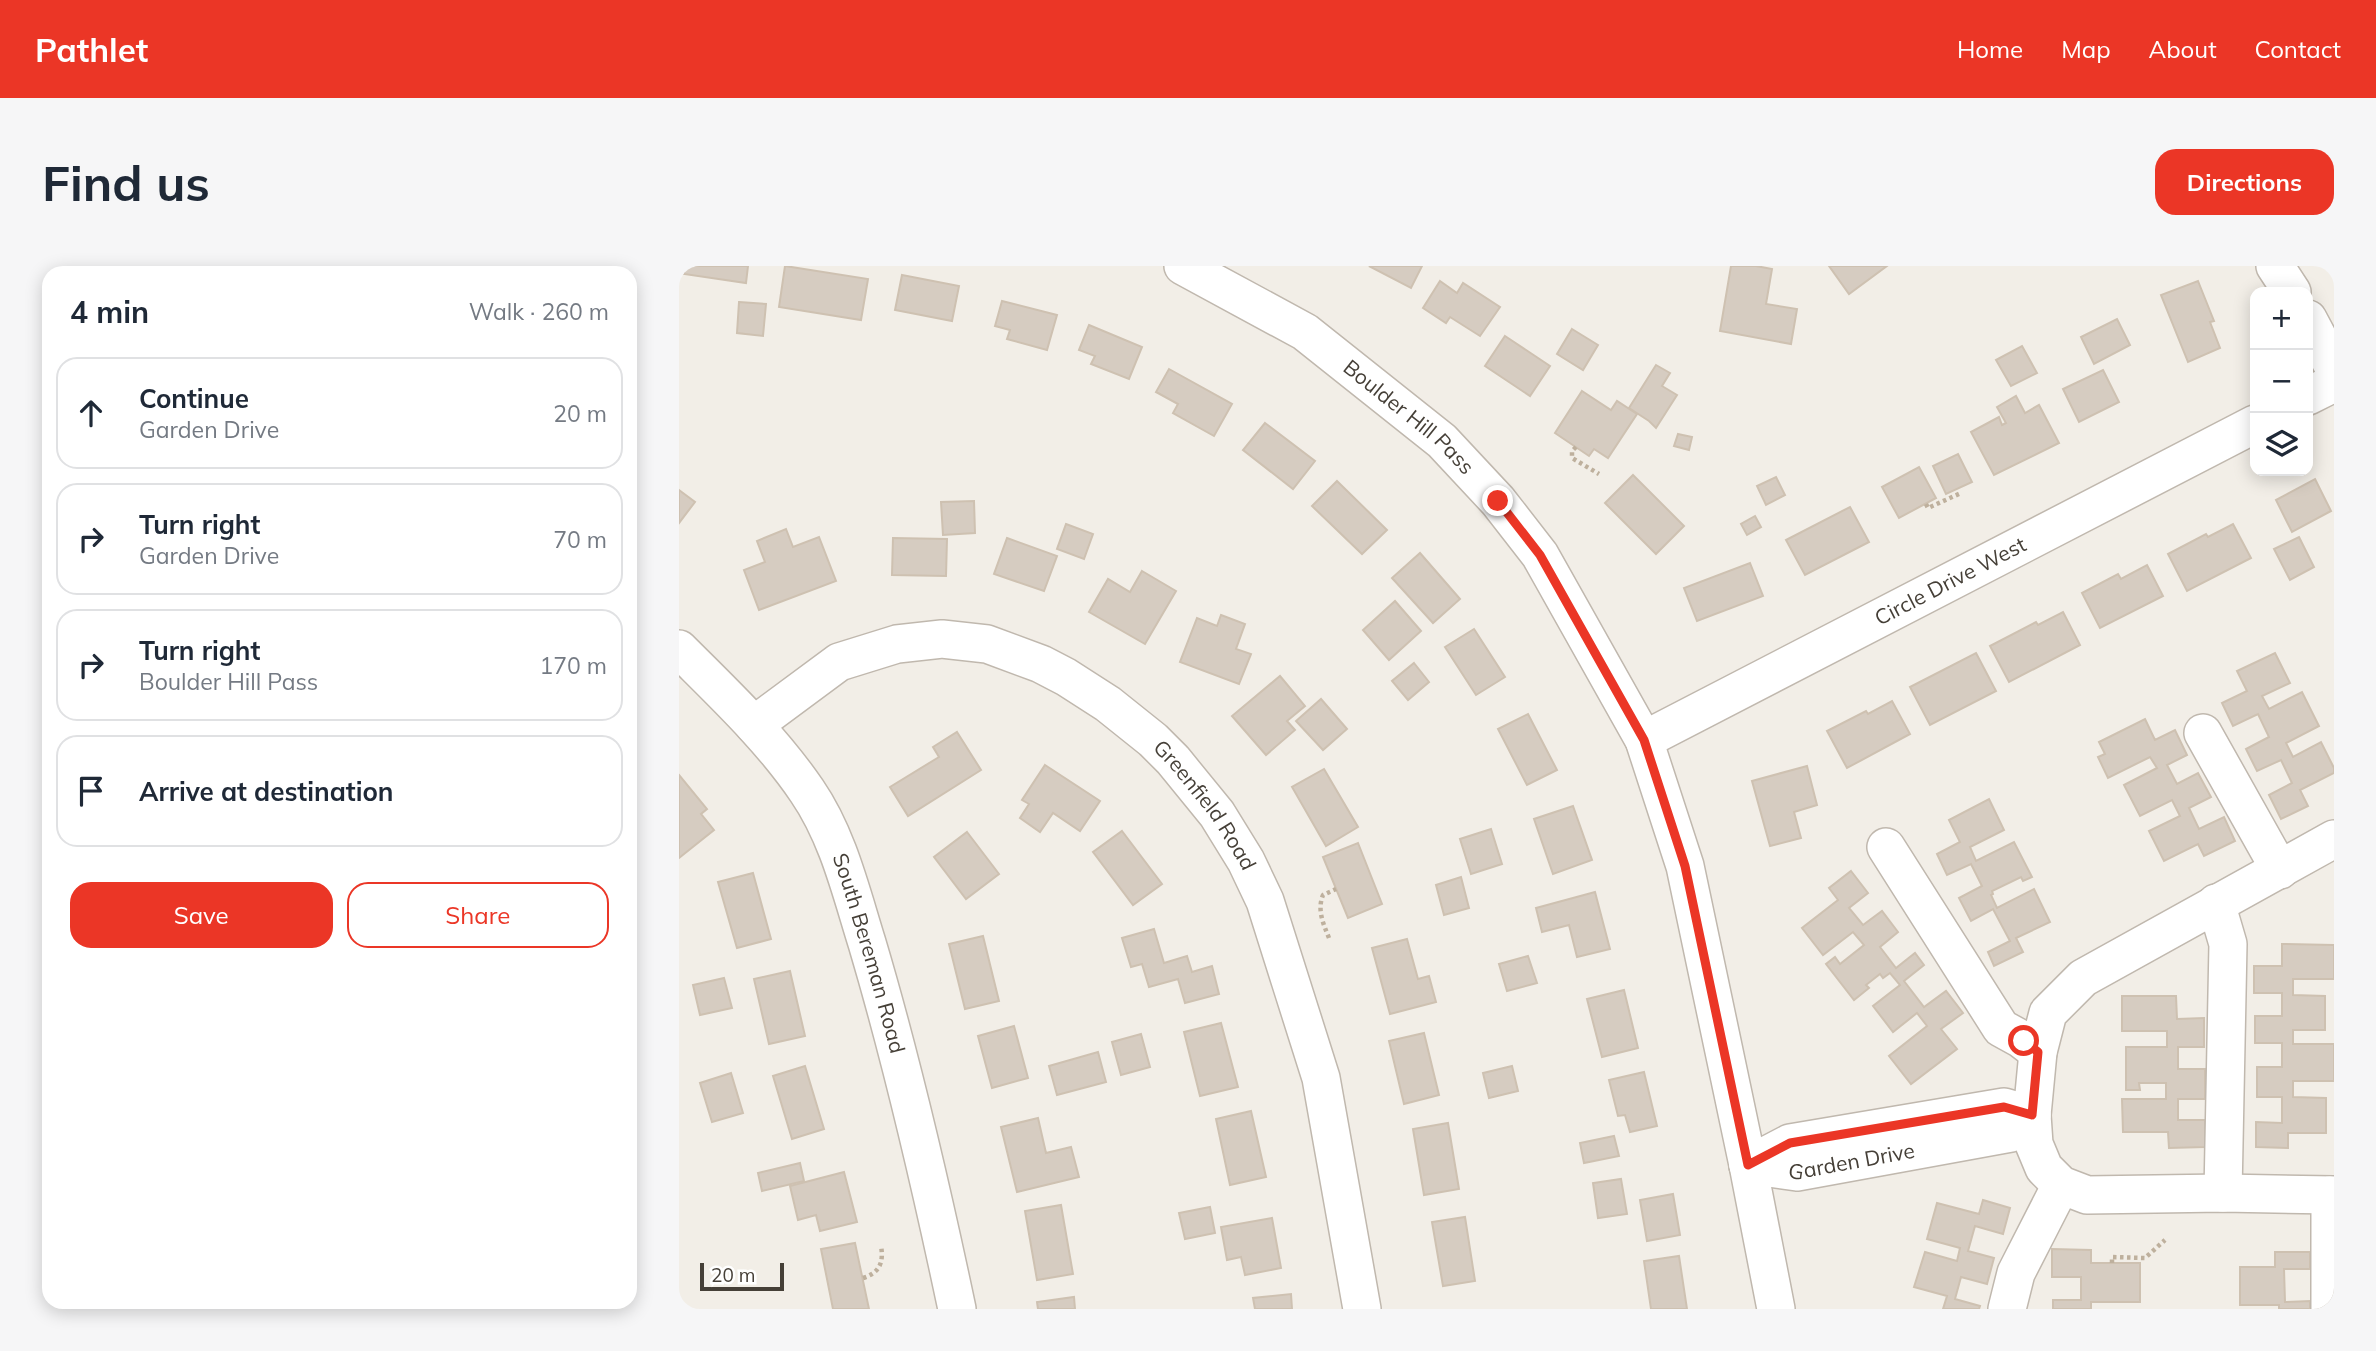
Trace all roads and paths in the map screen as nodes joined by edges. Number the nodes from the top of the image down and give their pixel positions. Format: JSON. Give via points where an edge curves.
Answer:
{"nodes":[{"id":1,"x":1183,"y":266,"type":"edge"},
{"id":2,"x":2275,"y":266,"type":"edge"},
{"id":3,"x":2289,"y":287,"type":"edge"},
{"id":4,"x":2313,"y":328,"type":"edge"},
{"id":5,"x":2334,"y":368,"type":"edge"},
{"id":6,"x":2334,"y":383,"type":"edge"},
{"id":7,"x":2313,"y":394,"type":"edge"},
{"id":8,"x":2250,"y":427,"type":"edge"},
{"id":9,"x":1576,"y":447,"type":"dead end"},
{"id":10,"x":1599,"y":474,"type":"dead end"},
{"id":11,"x":1961,"y":493,"type":"dead end"},
{"id":12,"x":1926,"y":504,"type":"dead end"},
{"id":13,"x":679,"y":649,"type":"edge"},
{"id":14,"x":754,"y":725,"type":"junction"},
{"id":15,"x":2203,"y":733,"type":"dead end"},
{"id":16,"x":1644,"y":740,"type":"junction"},
{"id":17,"x":2334,"y":839,"type":"edge"},
{"id":18,"x":1887,"y":847,"type":"dead end"},
{"id":19,"x":2280,"y":870,"type":"junction"},
{"id":20,"x":1336,"y":889,"type":"dead end"},
{"id":21,"x":2216,"y":903,"type":"junction"},
{"id":22,"x":1329,"y":938,"type":"dead end"},
{"id":23,"x":2038,"y":1052,"type":"junction"},
{"id":24,"x":2032,"y":1115,"type":"junction"},
{"id":25,"x":1748,"y":1165,"type":"junction"},
{"id":26,"x":2061,"y":1185,"type":"junction"},
{"id":27,"x":2223,"y":1193,"type":"junction"},
{"id":28,"x":2332,"y":1195,"type":"edge"},
{"id":29,"x":2165,"y":1240,"type":"dead end"},
{"id":30,"x":881,"y":1246,"type":"dead end"},
{"id":31,"x":2112,"y":1263,"type":"dead end"},
{"id":32,"x":863,"y":1278,"type":"dead end"},
{"id":33,"x":957,"y":1309,"type":"edge"},
{"id":34,"x":1362,"y":1309,"type":"edge"},
{"id":35,"x":1776,"y":1309,"type":"edge"},
{"id":36,"x":2007,"y":1309,"type":"edge"},
{"id":37,"x":2330,"y":1309,"type":"edge"}],
"edges":[{"from":1,"to":16,"type":"street","name":"Boulder Hill Pass","via":[[1305,332],[1442,441],[1540,555]]},
{"from":2,"to":3,"type":"street"},
{"from":4,"to":5,"type":"street"},
{"from":6,"to":7,"type":"street"},
{"from":8,"to":16,"type":"street","name":"Circle Drive West"},
{"from":9,"to":10,"type":"path","via":[[1572,458]]},
{"from":11,"to":12,"type":"path","via":[[1928,508]]},
{"from":13,"to":14,"type":"street","name":"South Bereman Road"},
{"from":14,"to":33,"type":"street","name":"South Bereman Road","via":[[807,791],[844,868],[893,1032]]},
{"from":14,"to":34,"type":"street","name":"Greenfield Road","via":[[839,662],[897,644],[942,639],[987,644],[1041,664],[1108,704],[1153,740],[1217,814],[1265,901],[1321,1079]]},
{"from":15,"to":19,"type":"street"},
{"from":16,"to":25,"type":"street","name":"Boulder Hill Pass","via":[[1685,866]]},
{"from":17,"to":19,"type":"street"},
{"from":18,"to":23,"type":"street","via":[[2001,1028]]},
{"from":19,"to":21,"type":"street"},
{"from":20,"to":22,"type":"path","via":[[1323,895],[1319,904]]},
{"from":21,"to":23,"type":"street","via":[[2083,978],[2048,1013]]},
{"from":21,"to":27,"type":"street","via":[[2228,944]]},
{"from":23,"to":24,"type":"street"},
{"from":24,"to":25,"type":"street","name":"Garden Drive","via":[[2011,1133],[1797,1172]]},
{"from":24,"to":26,"type":"street","via":[[2034,1144],[2044,1168]]},
{"from":25,"to":35,"type":"street","name":"Boulder Hill Pass"},
{"from":26,"to":27,"type":"street","via":[[2087,1195]]},
{"from":26,"to":36,"type":"street","via":[[2016,1273]]},
{"from":27,"to":28,"type":"street"},
{"from":28,"to":37,"type":"street"},
{"from":29,"to":31,"type":"path","via":[[2145,1258],[2112,1257]]},
{"from":30,"to":32,"type":"path","via":[[878,1270]]}]}
